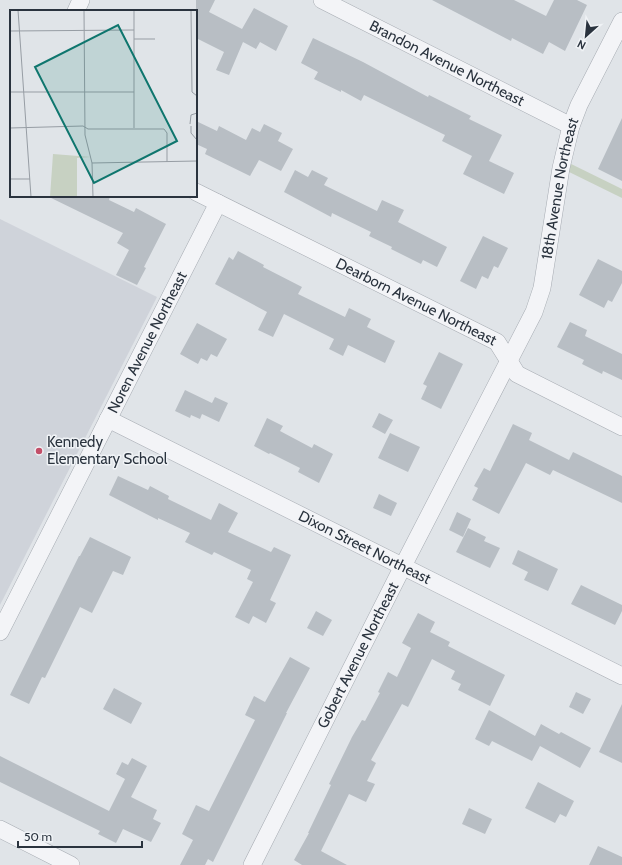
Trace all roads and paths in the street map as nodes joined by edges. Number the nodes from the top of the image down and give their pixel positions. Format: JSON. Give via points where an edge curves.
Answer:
{"nodes":[{"id":1,"x":81,"y":0,"type":"edge"},
{"id":2,"x":322,"y":0,"type":"edge"},
{"id":3,"x":76,"y":10,"type":"edge"},
{"id":4,"x":622,"y":21,"type":"edge"},
{"id":5,"x":571,"y":126,"type":"junction"},
{"id":6,"x":197,"y":192,"type":"edge"},
{"id":7,"x":218,"y":203,"type":"junction"},
{"id":8,"x":508,"y":360,"type":"junction"},
{"id":9,"x":108,"y":419,"type":"junction"},
{"id":10,"x":622,"y":427,"type":"edge"},
{"id":11,"x":403,"y":566,"type":"junction"},
{"id":12,"x":0,"y":632,"type":"edge"},
{"id":13,"x":622,"y":676,"type":"edge"},
{"id":14,"x":0,"y":829,"type":"edge"},
{"id":15,"x":71,"y":865,"type":"edge"},
{"id":16,"x":252,"y":865,"type":"edge"}],
"edges":[{"from":1,"to":3,"type":"street"},
{"from":2,"to":5,"type":"street","name":"Brandon Avenue Northeast"},
{"from":4,"to":5,"type":"street","name":"18th Avenue Northeast","via":[[579,104]]},
{"from":5,"to":8,"type":"street","name":"18th Avenue Northeast","via":[[542,288],[534,312]]},
{"from":6,"to":7,"type":"street","name":"Dearborn Avenue Northeast"},
{"from":7,"to":8,"type":"street","name":"Dearborn Avenue Northeast","via":[[497,342]]},
{"from":7,"to":9,"type":"street","name":"Noren Avenue Northeast"},
{"from":8,"to":10,"type":"street","name":"Dearborn Avenue Northeast","via":[[517,374]]},
{"from":8,"to":11,"type":"street","name":"Gobert Avenue Northeast"},
{"from":9,"to":11,"type":"street","name":"Dixon Street Northeast"},
{"from":9,"to":12,"type":"street","name":"Noren Avenue Northeast"},
{"from":11,"to":13,"type":"street","name":"Dixon Street Northeast"},
{"from":11,"to":16,"type":"street","name":"Gobert Avenue Northeast"},
{"from":14,"to":15,"type":"street"}]}
